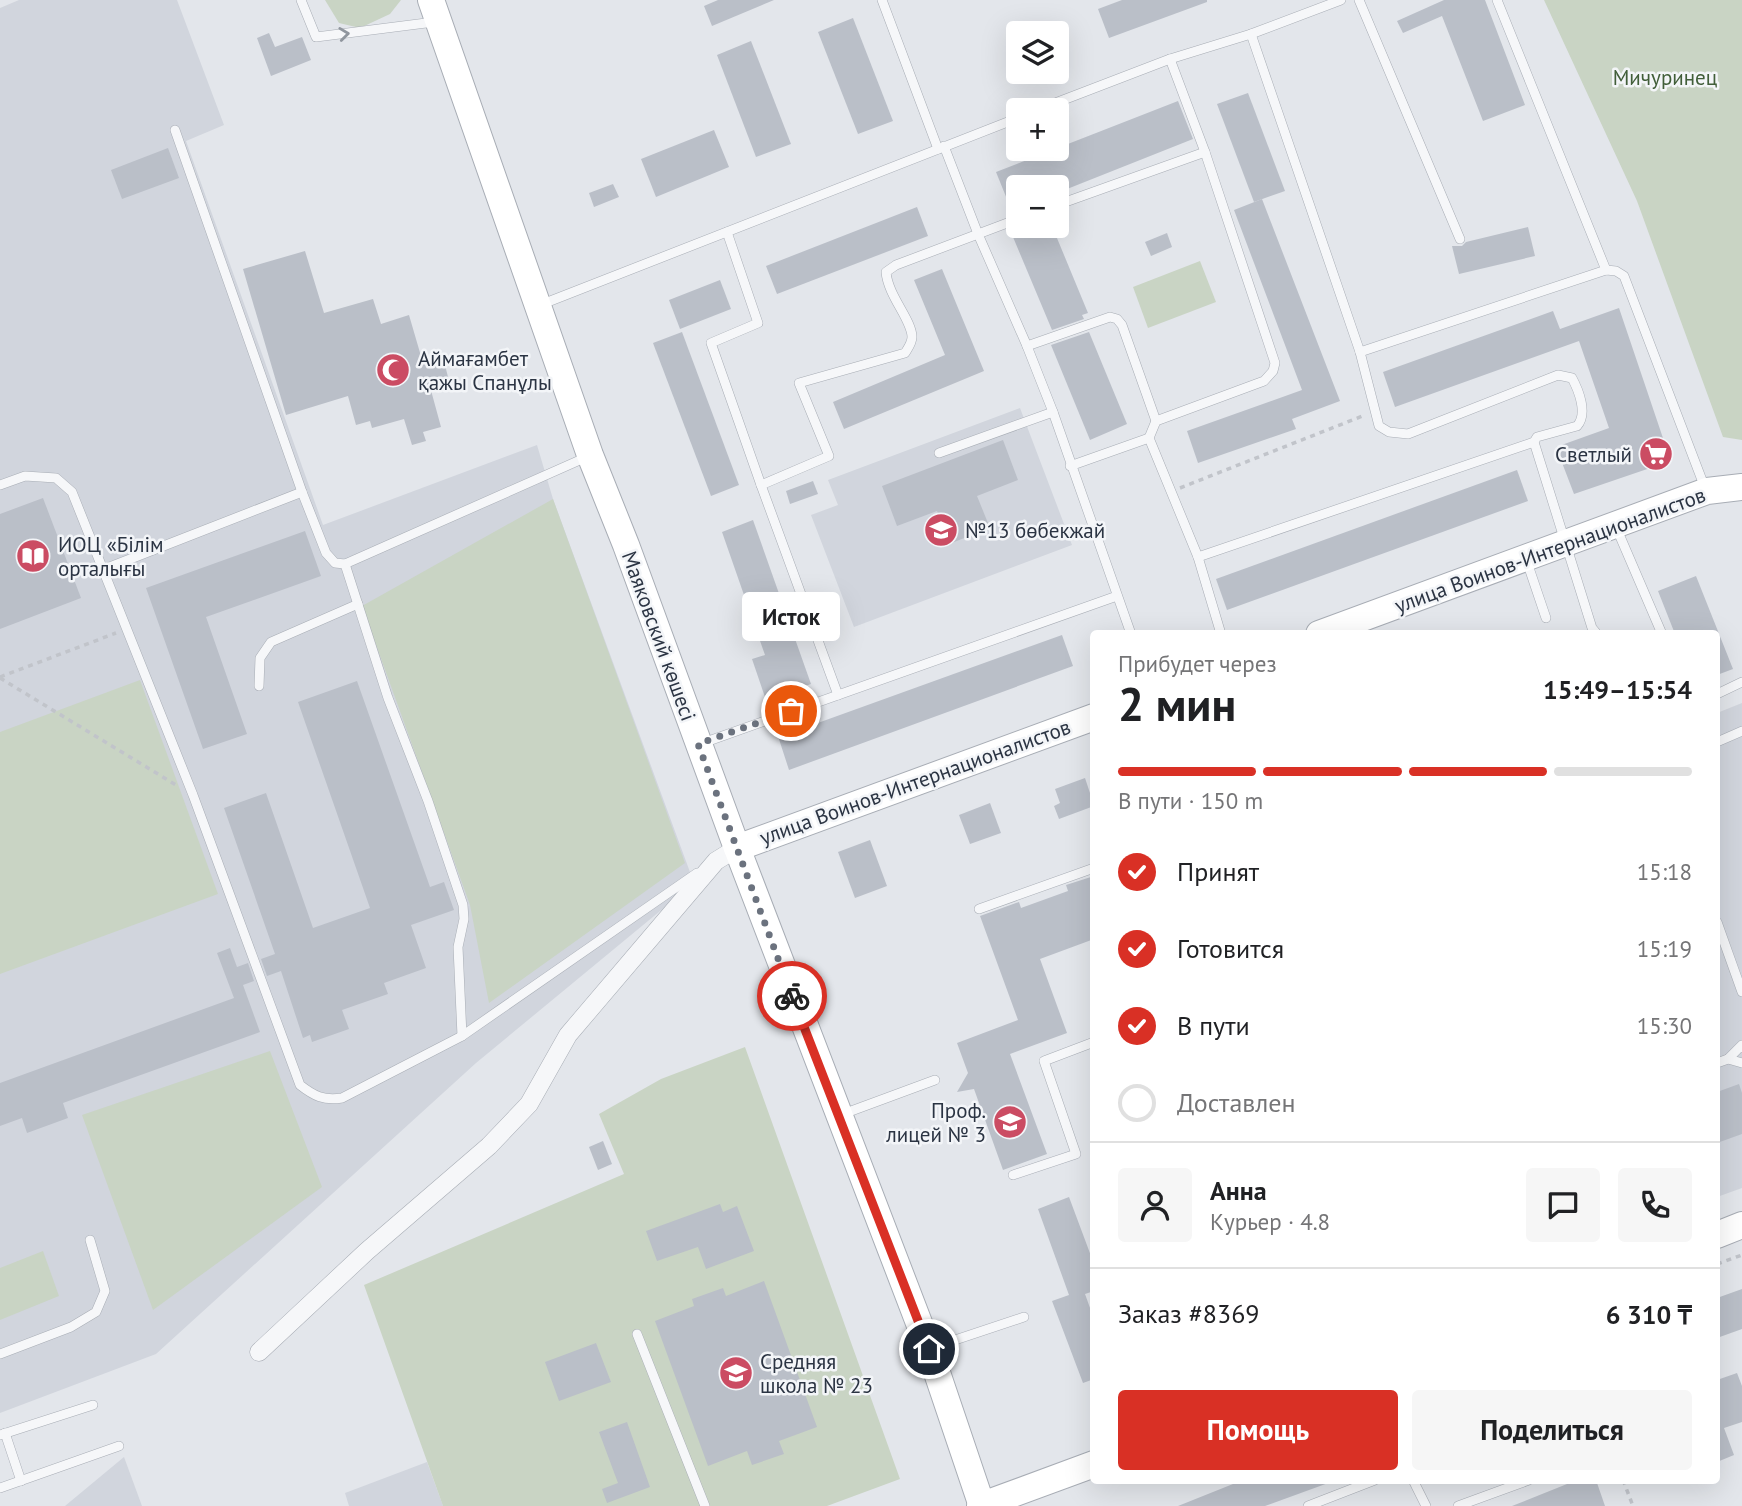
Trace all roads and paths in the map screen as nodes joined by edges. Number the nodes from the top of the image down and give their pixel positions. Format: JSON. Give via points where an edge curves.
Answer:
{"nodes":[{"id":1,"x":301,"y":0,"type":"edge"},
{"id":2,"x":882,"y":0,"type":"edge"},
{"id":3,"x":1341,"y":0,"type":"edge"},
{"id":4,"x":1359,"y":0,"type":"edge"},
{"id":5,"x":1497,"y":0,"type":"edge"},
{"id":6,"x":435,"y":11,"type":"edge"},
{"id":7,"x":1251,"y":33,"type":"junction"},
{"id":8,"x":1170,"y":58,"type":"junction"},
{"id":9,"x":1068,"y":98,"type":"edge"},
{"id":10,"x":1006,"y":123,"type":"edge"},
{"id":11,"x":175,"y":130,"type":"dead end"},
{"id":12,"x":941,"y":148,"type":"junction"},
{"id":13,"x":1205,"y":152,"type":"junction"},
{"id":14,"x":1069,"y":201,"type":"edge"},
{"id":15,"x":1006,"y":224,"type":"edge"},
{"id":16,"x":727,"y":232,"type":"junction"},
{"id":17,"x":978,"y":234,"type":"junction"},
{"id":18,"x":1460,"y":239,"type":"dead end"},
{"id":19,"x":1606,"y":270,"type":"junction"},
{"id":20,"x":539,"y":306,"type":"junction"},
{"id":21,"x":1027,"y":346,"type":"junction"},
{"id":22,"x":1360,"y":352,"type":"junction"},
{"id":23,"x":1374,"y":411,"type":"junction"},
{"id":24,"x":1053,"y":412,"type":"junction"},
{"id":25,"x":1156,"y":421,"type":"junction"},
{"id":26,"x":1149,"y":438,"type":"junction"},
{"id":27,"x":1534,"y":442,"type":"junction"},
{"id":28,"x":939,"y":453,"type":"dead end"},
{"id":29,"x":590,"y":455,"type":"junction"},
{"id":30,"x":1070,"y":466,"type":"junction"},
{"id":31,"x":0,"y":485,"type":"edge"},
{"id":32,"x":761,"y":485,"type":"junction"},
{"id":33,"x":1742,"y":487,"type":"edge"},
{"id":34,"x":1171,"y":491,"type":"junction"},
{"id":35,"x":1707,"y":491,"type":"junction"},
{"id":36,"x":302,"y":492,"type":"junction"},
{"id":37,"x":1615,"y":525,"type":"junction"},
{"id":38,"x":1566,"y":543,"type":"junction"},
{"id":39,"x":1198,"y":557,"type":"junction"},
{"id":40,"x":1526,"y":558,"type":"junction"},
{"id":41,"x":345,"y":564,"type":"junction"},
{"id":42,"x":102,"y":570,"type":"junction"},
{"id":43,"x":1116,"y":596,"type":"junction"},
{"id":44,"x":358,"y":604,"type":"junction"},
{"id":45,"x":1546,"y":618,"type":"dead end"},
{"id":46,"x":128,"y":630,"type":"junction"},
{"id":47,"x":1129,"y":630,"type":"edge"},
{"id":48,"x":1220,"y":630,"type":"edge"},
{"id":49,"x":1330,"y":630,"type":"edge"},
{"id":50,"x":1594,"y":630,"type":"edge"},
{"id":51,"x":1660,"y":630,"type":"edge"},
{"id":52,"x":0,"y":678,"type":"edge"},
{"id":53,"x":1742,"y":682,"type":"edge"},
{"id":54,"x":259,"y":686,"type":"dead end"},
{"id":55,"x":1720,"y":693,"type":"edge"},
{"id":56,"x":838,"y":695,"type":"junction"},
{"id":57,"x":1090,"y":718,"type":"edge"},
{"id":58,"x":1742,"y":731,"type":"edge"},
{"id":59,"x":1720,"y":741,"type":"edge"},
{"id":60,"x":698,"y":744,"type":"junction"},
{"id":61,"x":193,"y":795,"type":"junction"},
{"id":62,"x":727,"y":854,"type":"junction"},
{"id":63,"x":1090,"y":869,"type":"edge"},
{"id":64,"x":979,"y":909,"type":"dead end"},
{"id":65,"x":1720,"y":930,"type":"edge"},
{"id":66,"x":1742,"y":992,"type":"edge"},
{"id":67,"x":462,"y":1036,"type":"junction"},
{"id":68,"x":1090,"y":1044,"type":"edge"},
{"id":69,"x":1742,"y":1045,"type":"edge"},
{"id":70,"x":1728,"y":1059,"type":"junction"},
{"id":71,"x":1720,"y":1062,"type":"edge"},
{"id":72,"x":1742,"y":1063,"type":"edge"},
{"id":73,"x":935,"y":1080,"type":"dead end"},
{"id":74,"x":838,"y":1116,"type":"junction"},
{"id":75,"x":1013,"y":1175,"type":"dead end"},
{"id":76,"x":1742,"y":1226,"type":"edge"},
{"id":77,"x":1720,"y":1234,"type":"edge"},
{"id":78,"x":90,"y":1240,"type":"dead end"},
{"id":79,"x":1742,"y":1255,"type":"edge"},
{"id":80,"x":1720,"y":1263,"type":"edge"},
{"id":81,"x":1024,"y":1317,"type":"dead end"},
{"id":82,"x":637,"y":1334,"type":"dead end"},
{"id":83,"x":929,"y":1349,"type":"junction"},
{"id":84,"x":259,"y":1352,"type":"dead end"},
{"id":85,"x":0,"y":1354,"type":"edge"},
{"id":86,"x":93,"y":1405,"type":"dead end"},
{"id":87,"x":3,"y":1434,"type":"edge"},
{"id":88,"x":119,"y":1446,"type":"dead end"},
{"id":89,"x":1090,"y":1465,"type":"edge"},
{"id":90,"x":21,"y":1481,"type":"junction"},
{"id":91,"x":1365,"y":1484,"type":"edge"},
{"id":92,"x":1415,"y":1484,"type":"edge"},
{"id":93,"x":1518,"y":1484,"type":"edge"},
{"id":94,"x":1625,"y":1484,"type":"edge"},
{"id":95,"x":0,"y":1488,"type":"edge"},
{"id":96,"x":705,"y":1506,"type":"edge"},
{"id":97,"x":981,"y":1506,"type":"edge"},
{"id":98,"x":1308,"y":1506,"type":"edge"},
{"id":99,"x":1426,"y":1506,"type":"edge"},
{"id":100,"x":1458,"y":1506,"type":"edge"},
{"id":101,"x":1633,"y":1506,"type":"edge"}],
"edges":[{"from":1,"to":6,"type":"lane","one_way":true,"via":[[316,37]]},
{"from":2,"to":12,"type":"lane"},
{"from":3,"to":7,"type":"lane"},
{"from":4,"to":18,"type":"lane"},
{"from":5,"to":19,"type":"lane"},
{"from":6,"to":20,"type":"main road","name":"Маяковский көшесі"},
{"from":7,"to":8,"type":"lane"},
{"from":7,"to":22,"type":"lane"},
{"from":8,"to":9,"type":"lane"},
{"from":8,"to":13,"type":"lane"},
{"from":10,"to":12,"type":"lane"},
{"from":11,"to":36,"type":"lane"},
{"from":12,"to":16,"type":"lane"},
{"from":12,"to":17,"type":"lane"},
{"from":13,"to":14,"type":"lane"},
{"from":13,"to":25,"type":"lane","via":[[1275,363],[1264,381]]},
{"from":15,"to":17,"type":"lane"},
{"from":16,"to":20,"type":"lane"},
{"from":16,"to":32,"type":"lane","via":[[758,323],[711,343]]},
{"from":17,"to":21,"type":"lane"},
{"from":17,"to":32,"type":"lane","via":[[886,272],[887,284],[913,335],[911,345],[905,353],[800,383],[829,456]]},
{"from":19,"to":22,"type":"lane"},
{"from":19,"to":35,"type":"lane","via":[[1623,276]]},
{"from":20,"to":29,"type":"main road","name":"Маяковский көшесі"},
{"from":21,"to":24,"type":"lane"},
{"from":21,"to":25,"type":"lane","via":[[1110,317],[1117,319]]},
{"from":22,"to":23,"type":"lane"},
{"from":23,"to":27,"type":"lane","via":[[1379,426],[1408,434],[1558,374],[1572,378],[1581,422]]},
{"from":23,"to":34,"type":"path"},
{"from":24,"to":28,"type":"lane"},
{"from":24,"to":30,"type":"lane"},
{"from":25,"to":26,"type":"lane"},
{"from":26,"to":30,"type":"lane"},
{"from":26,"to":34,"type":"lane"},
{"from":27,"to":38,"type":"lane"},
{"from":27,"to":39,"type":"lane"},
{"from":29,"to":41,"type":"lane"},
{"from":29,"to":60,"type":"main road","name":"Маяковский көшесі"},
{"from":30,"to":43,"type":"lane"},
{"from":31,"to":42,"type":"lane","via":[[25,476],[56,478],[72,492]]},
{"from":32,"to":56,"type":"lane"},
{"from":33,"to":35,"type":"main road","name":"улица Воинов-Интернационалистов"},
{"from":34,"to":39,"type":"lane"},
{"from":35,"to":37,"type":"main road","name":"улица Воинов-Интернационалистов"},
{"from":36,"to":41,"type":"lane","via":[[326,553],[335,563]]},
{"from":36,"to":42,"type":"lane"},
{"from":37,"to":38,"type":"main road","name":"улица Воинов-Интернационалистов"},
{"from":37,"to":51,"type":"lane"},
{"from":38,"to":40,"type":"main road","name":"улица Воинов-Интернационалистов"},
{"from":38,"to":50,"type":"lane"},
{"from":39,"to":48,"type":"lane"},
{"from":40,"to":45,"type":"lane"},
{"from":40,"to":49,"type":"main road","name":"улица Воинов-Интернационалистов"},
{"from":41,"to":44,"type":"lane"},
{"from":42,"to":46,"type":"lane"},
{"from":43,"to":47,"type":"lane"},
{"from":43,"to":56,"type":"lane"},
{"from":44,"to":54,"type":"lane","via":[[271,642],[260,658]]},
{"from":44,"to":67,"type":"lane","via":[[463,905],[458,947]]},
{"from":46,"to":52,"type":"path"},
{"from":46,"to":61,"type":"lane"},
{"from":52,"to":61,"type":"path"},
{"from":53,"to":55,"type":"lane"},
{"from":56,"to":60,"type":"lane"},
{"from":57,"to":62,"type":"main road","name":"улица Воинов-Интернационалистов"},
{"from":58,"to":59,"type":"lane"},
{"from":60,"to":62,"type":"main road","name":"Маяковский көшесі"},
{"from":61,"to":67,"type":"lane","via":[[300,1085],[316,1097],[342,1098]]},
{"from":62,"to":67,"type":"lane"},
{"from":62,"to":74,"type":"main road","name":"Маяковский көшесі"},
{"from":62,"to":84,"type":"street","via":[[568,1035],[529,1104],[489,1146]]},
{"from":63,"to":64,"type":"lane"},
{"from":65,"to":66,"type":"lane"},
{"from":68,"to":75,"type":"lane","via":[[1044,1061],[1076,1154]]},
{"from":69,"to":70,"type":"lane"},
{"from":70,"to":71,"type":"lane"},
{"from":70,"to":72,"type":"lane"},
{"from":73,"to":74,"type":"lane"},
{"from":74,"to":83,"type":"main road","name":"Маяковский көшесі"},
{"from":76,"to":77,"type":"main road"},
{"from":78,"to":85,"type":"lane","via":[[105,1291],[96,1312],[71,1327]]},
{"from":79,"to":80,"type":"path"},
{"from":81,"to":83,"type":"lane"},
{"from":82,"to":96,"type":"lane"},
{"from":83,"to":97,"type":"main road","name":"Маяковский көшесі"},
{"from":86,"to":87,"type":"lane"},
{"from":87,"to":90,"type":"lane"},
{"from":88,"to":90,"type":"lane"},
{"from":89,"to":97,"type":"main road"},
{"from":90,"to":95,"type":"lane"},
{"from":91,"to":98,"type":"lane"},
{"from":92,"to":99,"type":"lane"},
{"from":93,"to":100,"type":"lane"},
{"from":94,"to":101,"type":"path"}]}
